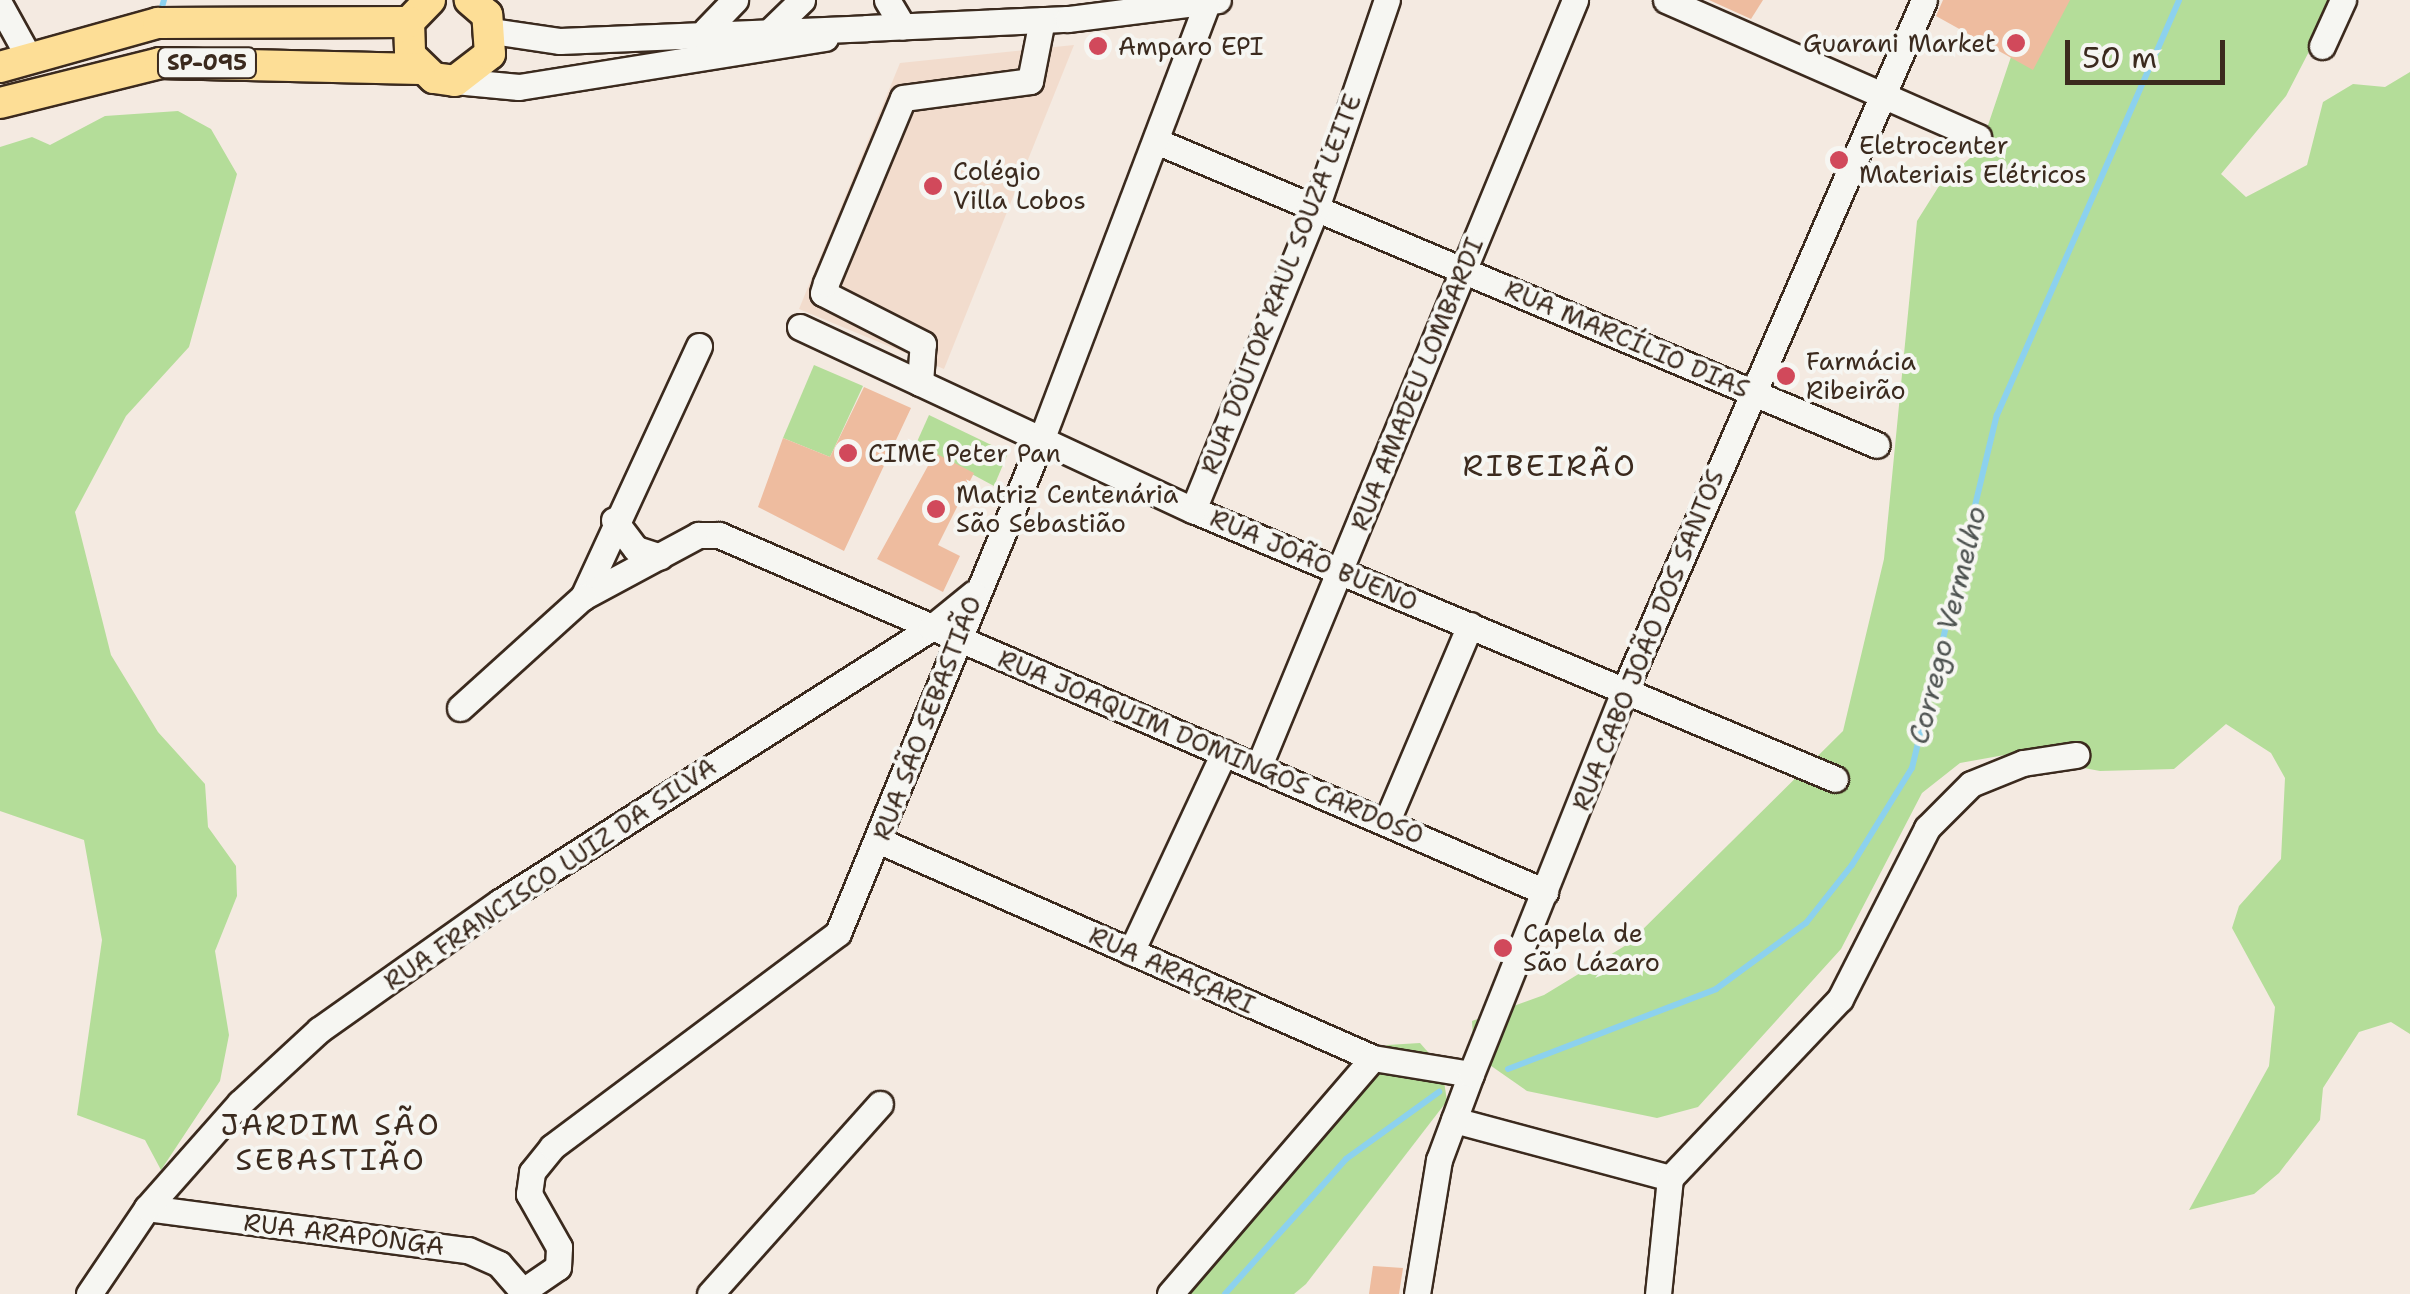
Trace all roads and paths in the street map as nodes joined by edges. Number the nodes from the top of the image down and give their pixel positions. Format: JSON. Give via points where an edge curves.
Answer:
{"nodes":[{"id":1,"x":735,"y":0,"type":"edge"},
{"id":2,"x":802,"y":0,"type":"edge"},
{"id":3,"x":887,"y":0,"type":"edge"},
{"id":4,"x":1387,"y":0,"type":"edge"},
{"id":5,"x":1575,"y":0,"type":"edge"},
{"id":6,"x":1666,"y":0,"type":"edge"},
{"id":7,"x":1924,"y":0,"type":"edge"},
{"id":8,"x":2343,"y":0,"type":"edge"},
{"id":9,"x":1212,"y":2,"type":"edge"},
{"id":10,"x":0,"y":5,"type":"edge"},
{"id":11,"x":419,"y":11,"type":"edge"},
{"id":12,"x":296,"y":12,"type":"edge"},
{"id":13,"x":484,"y":12,"type":"edge"},
{"id":14,"x":1042,"y":20,"type":"junction"},
{"id":15,"x":775,"y":27,"type":"junction"},
{"id":16,"x":903,"y":27,"type":"junction"},
{"id":17,"x":867,"y":28,"type":"junction"},
{"id":18,"x":706,"y":30,"type":"junction"},
{"id":19,"x":2322,"y":46,"type":"dead end"},
{"id":20,"x":744,"y":56,"type":"junction"},
{"id":21,"x":14,"y":61,"type":"edge"},
{"id":22,"x":420,"y":69,"type":"junction"},
{"id":23,"x":455,"y":81,"type":"junction"},
{"id":24,"x":1883,"y":96,"type":"junction"},
{"id":25,"x":0,"y":102,"type":"edge"},
{"id":26,"x":1978,"y":137,"type":"dead end"},
{"id":27,"x":1156,"y":141,"type":"junction"},
{"id":28,"x":1316,"y":208,"type":"junction"},
{"id":29,"x":1464,"y":270,"type":"junction"},
{"id":30,"x":823,"y":292,"type":"junction"},
{"id":31,"x":699,"y":346,"type":"dead end"},
{"id":32,"x":920,"y":383,"type":"junction"},
{"id":33,"x":1750,"y":392,"type":"junction"},
{"id":34,"x":1040,"y":443,"type":"junction"},
{"id":35,"x":1877,"y":445,"type":"dead end"},
{"id":36,"x":1192,"y":510,"type":"junction"},
{"id":37,"x":614,"y":520,"type":"junction"},
{"id":38,"x":660,"y":557,"type":"junction"},
{"id":39,"x":1340,"y":570,"type":"junction"},
{"id":40,"x":976,"y":592,"type":"junction"},
{"id":41,"x":583,"y":597,"type":"junction"},
{"id":42,"x":1470,"y":625,"type":"junction"},
{"id":43,"x":931,"y":628,"type":"junction"},
{"id":44,"x":961,"y":638,"type":"junction"},
{"id":45,"x":1624,"y":690,"type":"junction"},
{"id":46,"x":460,"y":708,"type":"dead end"},
{"id":47,"x":1224,"y":754,"type":"junction"},
{"id":48,"x":2076,"y":755,"type":"dead end"},
{"id":49,"x":1258,"y":768,"type":"junction"},
{"id":50,"x":1835,"y":779,"type":"dead end"},
{"id":51,"x":1386,"y":824,"type":"junction"},
{"id":52,"x":880,"y":841,"type":"junction"},
{"id":53,"x":1545,"y":892,"type":"junction"},
{"id":54,"x":1131,"y":952,"type":"junction"},
{"id":55,"x":1372,"y":1058,"type":"junction"},
{"id":56,"x":1471,"y":1074,"type":"junction"},
{"id":57,"x":880,"y":1104,"type":"dead end"},
{"id":58,"x":1454,"y":1120,"type":"junction"},
{"id":59,"x":189,"y":1160,"type":"junction"},
{"id":60,"x":1670,"y":1178,"type":"junction"},
{"id":61,"x":148,"y":1208,"type":"junction"},
{"id":62,"x":201,"y":1215,"type":"junction"},
{"id":63,"x":524,"y":1293,"type":"edge"},
{"id":64,"x":89,"y":1294,"type":"edge"},
{"id":65,"x":710,"y":1294,"type":"edge"},
{"id":66,"x":1170,"y":1294,"type":"edge"},
{"id":67,"x":1417,"y":1294,"type":"edge"},
{"id":68,"x":1658,"y":1294,"type":"edge"}],
"edges":[{"from":1,"to":18,"type":"street"},
{"from":2,"to":15,"type":"street"},
{"from":3,"to":16,"type":"street"},
{"from":4,"to":28,"type":"street","name":"RUA DOUTOR RAUL SOUZA LEITE"},
{"from":5,"to":29,"type":"street","name":"RUA AMADEU LOMBARDI"},
{"from":6,"to":24,"type":"street"},
{"from":7,"to":24,"type":"street","name":"RUA CABO JOÃO DOS SANTOS"},
{"from":8,"to":19,"type":"street"},
{"from":9,"to":14,"type":"street"},
{"from":9,"to":27,"type":"street","name":"RUA SÃO SEBASTIÃO"},
{"from":10,"to":21,"type":"street"},
{"from":11,"to":12,"type":"main road","number":"SP-095"},
{"from":11,"to":22,"type":"main road","number":"SP-095","via":[[410,55]]},
{"from":12,"to":21,"type":"main road","number":"SP-095","via":[[158,23]]},
{"from":13,"to":18,"type":"street","via":[[560,41]]},
{"from":13,"to":23,"type":"main road","via":[[483,63]]},
{"from":14,"to":16,"type":"street"},
{"from":14,"to":30,"type":"street","via":[[1030,81],[903,98]]},
{"from":15,"to":17,"type":"street"},
{"from":15,"to":18,"type":"street"},
{"from":15,"to":20,"type":"street"},
{"from":16,"to":17,"type":"street"},
{"from":17,"to":20,"type":"street"},
{"from":20,"to":23,"type":"street","via":[[519,87]]},
{"from":22,"to":23,"type":"main road","number":"SP-095"},
{"from":22,"to":25,"type":"main road","number":"SP-095","via":[[160,62]]},
{"from":24,"to":26,"type":"street"},
{"from":24,"to":33,"type":"street","name":"RUA CABO JOÃO DOS SANTOS"},
{"from":27,"to":28,"type":"street","name":"RUA MARCÍLIO DIAS"},
{"from":27,"to":34,"type":"street","name":"RUA SÃO SEBASTIÃO"},
{"from":28,"to":29,"type":"street","name":"RUA MARCÍLIO DIAS"},
{"from":28,"to":36,"type":"street","name":"RUA DOUTOR RAUL SOUZA LEITE"},
{"from":29,"to":33,"type":"street","name":"RUA MARCÍLIO DIAS"},
{"from":29,"to":39,"type":"street","name":"RUA AMADEU LOMBARDI"},
{"from":30,"to":32,"type":"street","via":[[923,344]]},
{"from":30,"to":32,"type":"street","name":"RUA JOÃO BUENO","via":[[805,329]]},
{"from":31,"to":37,"type":"street"},
{"from":32,"to":34,"type":"street","name":"RUA JOÃO BUENO"},
{"from":33,"to":35,"type":"street","name":"RUA MARCÍLIO DIAS"},
{"from":33,"to":45,"type":"street","name":"RUA CABO JOÃO DOS SANTOS"},
{"from":34,"to":36,"type":"street","name":"RUA JOÃO BUENO"},
{"from":34,"to":40,"type":"street","name":"RUA SÃO SEBASTIÃO"},
{"from":36,"to":39,"type":"street","name":"RUA JOÃO BUENO"},
{"from":37,"to":38,"type":"street","via":[[636,549]]},
{"from":37,"to":41,"type":"street"},
{"from":38,"to":41,"type":"street","name":"RUA JOAQUIM DOMINGOS CARDOSO"},
{"from":38,"to":43,"type":"street","name":"RUA JOAQUIM DOMINGOS CARDOSO","via":[[698,535],[719,535]]},
{"from":39,"to":42,"type":"street","name":"RUA JOÃO BUENO"},
{"from":39,"to":49,"type":"street","name":"RUA AMADEU LOMBARDI"},
{"from":40,"to":43,"type":"street","name":"RUA FRANCISCO LUIZ DA SILVA"},
{"from":40,"to":44,"type":"street","name":"RUA SÃO SEBASTIÃO"},
{"from":41,"to":46,"type":"street"},
{"from":42,"to":45,"type":"street","name":"RUA JOÃO BUENO"},
{"from":42,"to":51,"type":"street"},
{"from":43,"to":44,"type":"street","name":"RUA JOAQUIM DOMINGOS CARDOSO"},
{"from":43,"to":59,"type":"street","name":"RUA FRANCISCO LUIZ DA SILVA","via":[[500,902],[319,1030]]},
{"from":44,"to":47,"type":"street","name":"RUA JOAQUIM DOMINGOS CARDOSO"},
{"from":44,"to":52,"type":"street","name":"RUA SÃO SEBASTIÃO"},
{"from":45,"to":50,"type":"street","name":"RUA JOÃO BUENO"},
{"from":45,"to":53,"type":"street","name":"RUA CABO JOÃO DOS SANTOS"},
{"from":47,"to":49,"type":"street","name":"RUA JOAQUIM DOMINGOS CARDOSO"},
{"from":47,"to":54,"type":"street"},
{"from":48,"to":60,"type":"street","via":[[2023,762],[1970,784],[1926,828],[1840,998]]},
{"from":49,"to":51,"type":"street","name":"RUA JOAQUIM DOMINGOS CARDOSO"},
{"from":51,"to":53,"type":"street","name":"RUA JOAQUIM DOMINGOS CARDOSO"},
{"from":52,"to":54,"type":"street","name":"RUA ARAÇARI"},
{"from":52,"to":63,"type":"street","name":"RUA SÃO SEBASTIÃO","via":[[838,932],[815,956],[552,1147],[532,1172],[529,1194],[559,1246],[558,1267]]},
{"from":53,"to":56,"type":"street","name":"RUA CABO JOÃO DOS SANTOS"},
{"from":54,"to":55,"type":"street","name":"RUA ARAÇARI"},
{"from":55,"to":56,"type":"street","name":"RUA ARAÇARI"},
{"from":55,"to":66,"type":"street"},
{"from":56,"to":58,"type":"street","name":"RUA CABO JOÃO DOS SANTOS"},
{"from":57,"to":65,"type":"street"},
{"from":58,"to":60,"type":"street"},
{"from":58,"to":67,"type":"street","name":"RUA CABO JOÃO DOS SANTOS","via":[[1439,1160]]},
{"from":59,"to":61,"type":"street","name":"RUA FRANCISCO LUIZ DA SILVA"},
{"from":59,"to":62,"type":"street","via":[[187,1178]]},
{"from":60,"to":68,"type":"street"},
{"from":61,"to":62,"type":"street","name":"RUA ARAPONGA"},
{"from":61,"to":64,"type":"street","name":"RUA FRANCISCO LUIZ DA SILVA"},
{"from":62,"to":63,"type":"street","name":"RUA ARAPONGA","via":[[468,1250],[499,1264]]}]}
